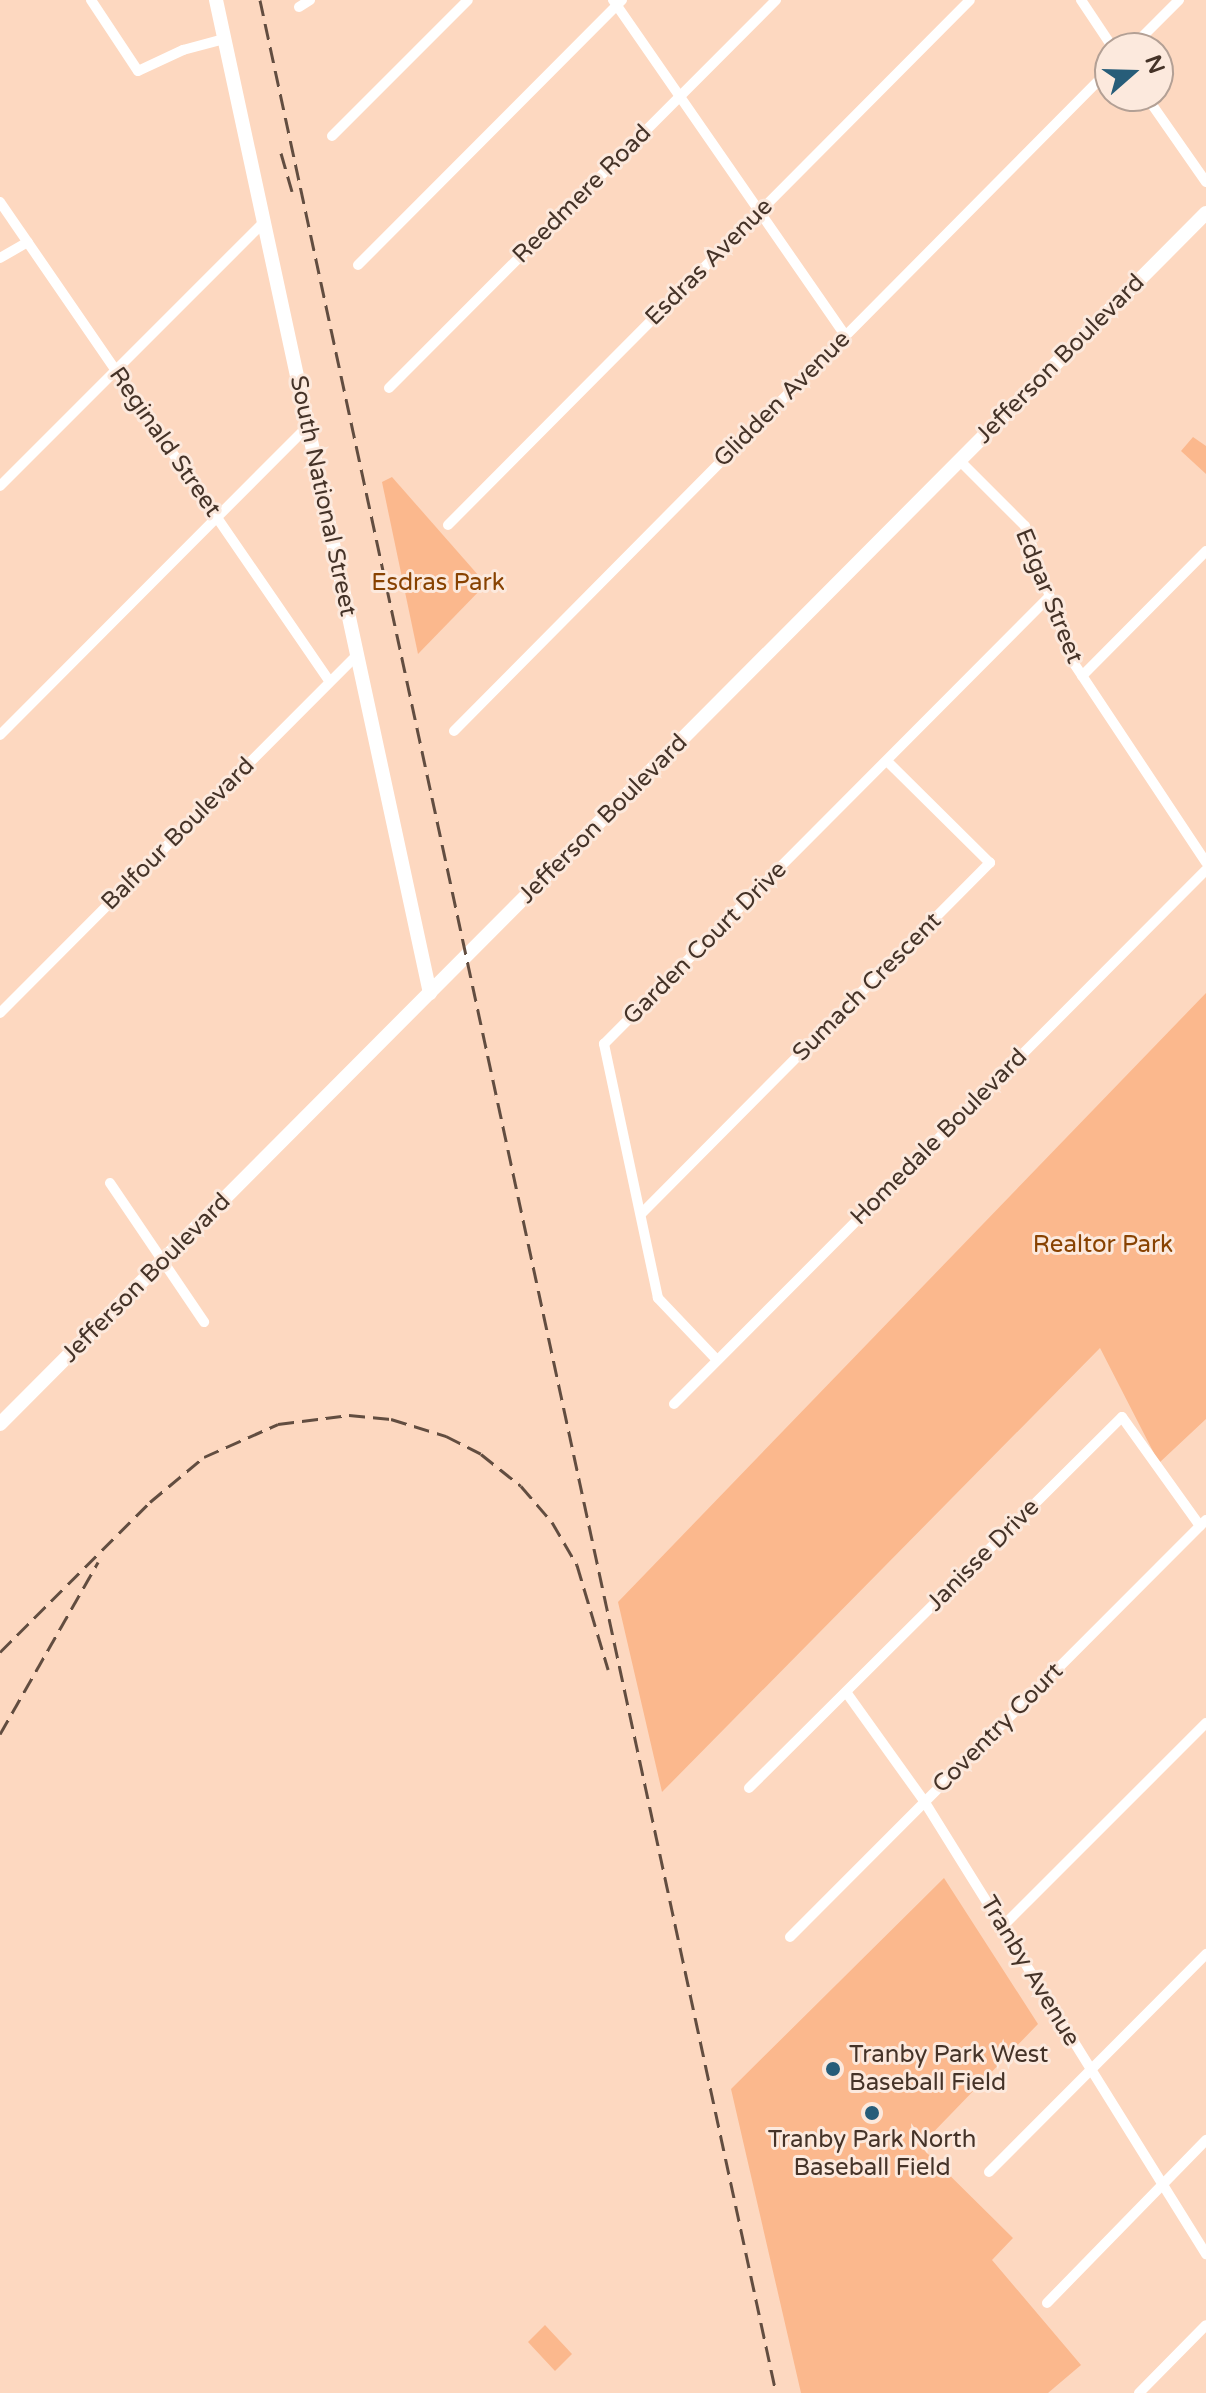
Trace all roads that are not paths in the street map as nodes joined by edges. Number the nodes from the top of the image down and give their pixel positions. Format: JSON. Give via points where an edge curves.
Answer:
{"nodes":[{"id":1,"x":91,"y":0,"type":"edge"},
{"id":2,"x":216,"y":0,"type":"edge"},
{"id":3,"x":310,"y":0,"type":"edge"},
{"id":4,"x":468,"y":0,"type":"edge"},
{"id":5,"x":776,"y":0,"type":"edge"},
{"id":6,"x":970,"y":0,"type":"edge"},
{"id":7,"x":1081,"y":0,"type":"edge"},
{"id":8,"x":1179,"y":0,"type":"edge"},
{"id":9,"x":617,"y":2,"type":"edge"},
{"id":10,"x":299,"y":7,"type":"dead end"},
{"id":11,"x":1102,"y":32,"type":"edge"},
{"id":12,"x":1147,"y":32,"type":"edge"},
{"id":13,"x":224,"y":39,"type":"junction"},
{"id":14,"x":1094,"y":85,"type":"edge"},
{"id":15,"x":680,"y":96,"type":"junction"},
{"id":16,"x":1157,"y":112,"type":"edge"},
{"id":17,"x":332,"y":136,"type":"dead end"},
{"id":18,"x":1206,"y":182,"type":"edge"},
{"id":19,"x":0,"y":202,"type":"edge"},
{"id":20,"x":759,"y":212,"type":"junction"},
{"id":21,"x":1206,"y":213,"type":"edge"},
{"id":22,"x":264,"y":222,"type":"junction"},
{"id":23,"x":28,"y":242,"type":"junction"},
{"id":24,"x":0,"y":258,"type":"edge"},
{"id":25,"x":358,"y":265,"type":"dead end"},
{"id":26,"x":845,"y":335,"type":"junction"},
{"id":27,"x":116,"y":370,"type":"junction"},
{"id":28,"x":389,"y":388,"type":"dead end"},
{"id":29,"x":308,"y":426,"type":"junction"},
{"id":30,"x":959,"y":460,"type":"junction"},
{"id":31,"x":0,"y":486,"type":"edge"},
{"id":32,"x":217,"y":517,"type":"junction"},
{"id":33,"x":448,"y":525,"type":"dead end"},
{"id":34,"x":1206,"y":551,"type":"edge"},
{"id":35,"x":1049,"y":597,"type":"junction"},
{"id":36,"x":357,"y":655,"type":"junction"},
{"id":37,"x":1082,"y":676,"type":"junction"},
{"id":38,"x":330,"y":682,"type":"junction"},
{"id":39,"x":454,"y":731,"type":"dead end"},
{"id":40,"x":0,"y":735,"type":"edge"},
{"id":41,"x":887,"y":761,"type":"junction"},
{"id":42,"x":1206,"y":862,"type":"edge"},
{"id":43,"x":1206,"y":870,"type":"edge"},
{"id":44,"x":430,"y":993,"type":"junction"},
{"id":45,"x":0,"y":1013,"type":"edge"},
{"id":46,"x":110,"y":1183,"type":"dead end"},
{"id":47,"x":642,"y":1213,"type":"junction"},
{"id":48,"x":163,"y":1261,"type":"junction"},
{"id":49,"x":204,"y":1322,"type":"dead end"},
{"id":50,"x":717,"y":1360,"type":"junction"},
{"id":51,"x":674,"y":1404,"type":"dead end"},
{"id":52,"x":0,"y":1424,"type":"edge"},
{"id":53,"x":1203,"y":1523,"type":"edge"},
{"id":54,"x":846,"y":1692,"type":"junction"},
{"id":55,"x":1206,"y":1723,"type":"edge"},
{"id":56,"x":749,"y":1788,"type":"dead end"},
{"id":57,"x":924,"y":1801,"type":"junction"},
{"id":58,"x":1003,"y":1926,"type":"junction"},
{"id":59,"x":790,"y":1937,"type":"dead end"},
{"id":60,"x":1206,"y":1954,"type":"edge"},
{"id":61,"x":1091,"y":2071,"type":"junction"},
{"id":62,"x":1206,"y":2140,"type":"edge"},
{"id":63,"x":989,"y":2172,"type":"dead end"},
{"id":64,"x":1162,"y":2184,"type":"junction"},
{"id":65,"x":1206,"y":2254,"type":"edge"},
{"id":66,"x":1047,"y":2303,"type":"dead end"},
{"id":67,"x":1206,"y":2325,"type":"edge"},
{"id":68,"x":1139,"y":2393,"type":"edge"}],
"edges":[{"from":1,"to":13,"type":"street","via":[[138,71]]},
{"from":2,"to":13,"type":"street","name":"South National Street"},
{"from":3,"to":10,"type":"street"},
{"from":4,"to":17,"type":"street"},
{"from":5,"to":15,"type":"street","name":"Reedmere Road"},
{"from":6,"to":20,"type":"street","name":"Esdras Avenue"},
{"from":7,"to":11,"type":"street"},
{"from":8,"to":12,"type":"street"},
{"from":9,"to":15,"type":"street"},
{"from":9,"to":25,"type":"street"},
{"from":13,"to":22,"type":"street","name":"South National Street"},
{"from":14,"to":26,"type":"street","name":"Glidden Avenue"},
{"from":15,"to":20,"type":"street"},
{"from":15,"to":28,"type":"street","name":"Reedmere Road"},
{"from":16,"to":18,"type":"street"},
{"from":19,"to":23,"type":"street","name":"Reginald Street"},
{"from":20,"to":26,"type":"street"},
{"from":20,"to":33,"type":"street","name":"Esdras Avenue"},
{"from":21,"to":30,"type":"street","name":"Jefferson Boulevard"},
{"from":22,"to":27,"type":"street"},
{"from":22,"to":29,"type":"street","name":"South National Street"},
{"from":23,"to":24,"type":"street"},
{"from":23,"to":27,"type":"street","name":"Reginald Street"},
{"from":26,"to":39,"type":"street","name":"Glidden Avenue"},
{"from":27,"to":31,"type":"street"},
{"from":27,"to":32,"type":"street","name":"Reginald Street"},
{"from":29,"to":32,"type":"street"},
{"from":29,"to":36,"type":"street","name":"South National Street"},
{"from":30,"to":35,"type":"street","name":"Edgar Street","via":[[1025,526]]},
{"from":30,"to":44,"type":"street","name":"Jefferson Boulevard"},
{"from":32,"to":38,"type":"street","name":"Reginald Street"},
{"from":32,"to":40,"type":"street"},
{"from":34,"to":37,"type":"street"},
{"from":35,"to":37,"type":"street","name":"Edgar Street"},
{"from":35,"to":41,"type":"street","name":"Garden Court Drive"},
{"from":36,"to":38,"type":"street","name":"Balfour Boulevard"},
{"from":36,"to":44,"type":"street","name":"South National Street"},
{"from":37,"to":42,"type":"street","name":"Edgar Street"},
{"from":38,"to":45,"type":"street","name":"Balfour Boulevard"},
{"from":41,"to":47,"type":"street","name":"Garden Court Drive","via":[[604,1044]]},
{"from":41,"to":47,"type":"street","name":"Sumach Crescent","via":[[990,863]]},
{"from":43,"to":50,"type":"street","name":"Homedale Boulevard"},
{"from":44,"to":48,"type":"street","name":"Jefferson Boulevard"},
{"from":46,"to":48,"type":"street"},
{"from":47,"to":50,"type":"street","name":"Garden Court Drive","via":[[658,1298]]},
{"from":48,"to":49,"type":"street"},
{"from":48,"to":52,"type":"street","name":"Jefferson Boulevard"},
{"from":50,"to":51,"type":"street","name":"Homedale Boulevard"},
{"from":53,"to":54,"type":"street","name":"Janisse Drive","via":[[1122,1417]]},
{"from":53,"to":57,"type":"street","name":"Coventry Court"},
{"from":54,"to":56,"type":"street","name":"Janisse Drive"},
{"from":54,"to":57,"type":"street","name":"Tranby Avenue"},
{"from":55,"to":58,"type":"street"},
{"from":57,"to":58,"type":"street","name":"Tranby Avenue"},
{"from":57,"to":59,"type":"street","name":"Coventry Court"},
{"from":58,"to":61,"type":"street","name":"Tranby Avenue"},
{"from":60,"to":61,"type":"street"},
{"from":61,"to":63,"type":"street"},
{"from":61,"to":64,"type":"street","name":"Tranby Avenue"},
{"from":62,"to":64,"type":"street"},
{"from":64,"to":65,"type":"street","name":"Tranby Avenue"},
{"from":64,"to":66,"type":"street"},
{"from":67,"to":68,"type":"street"}]}
